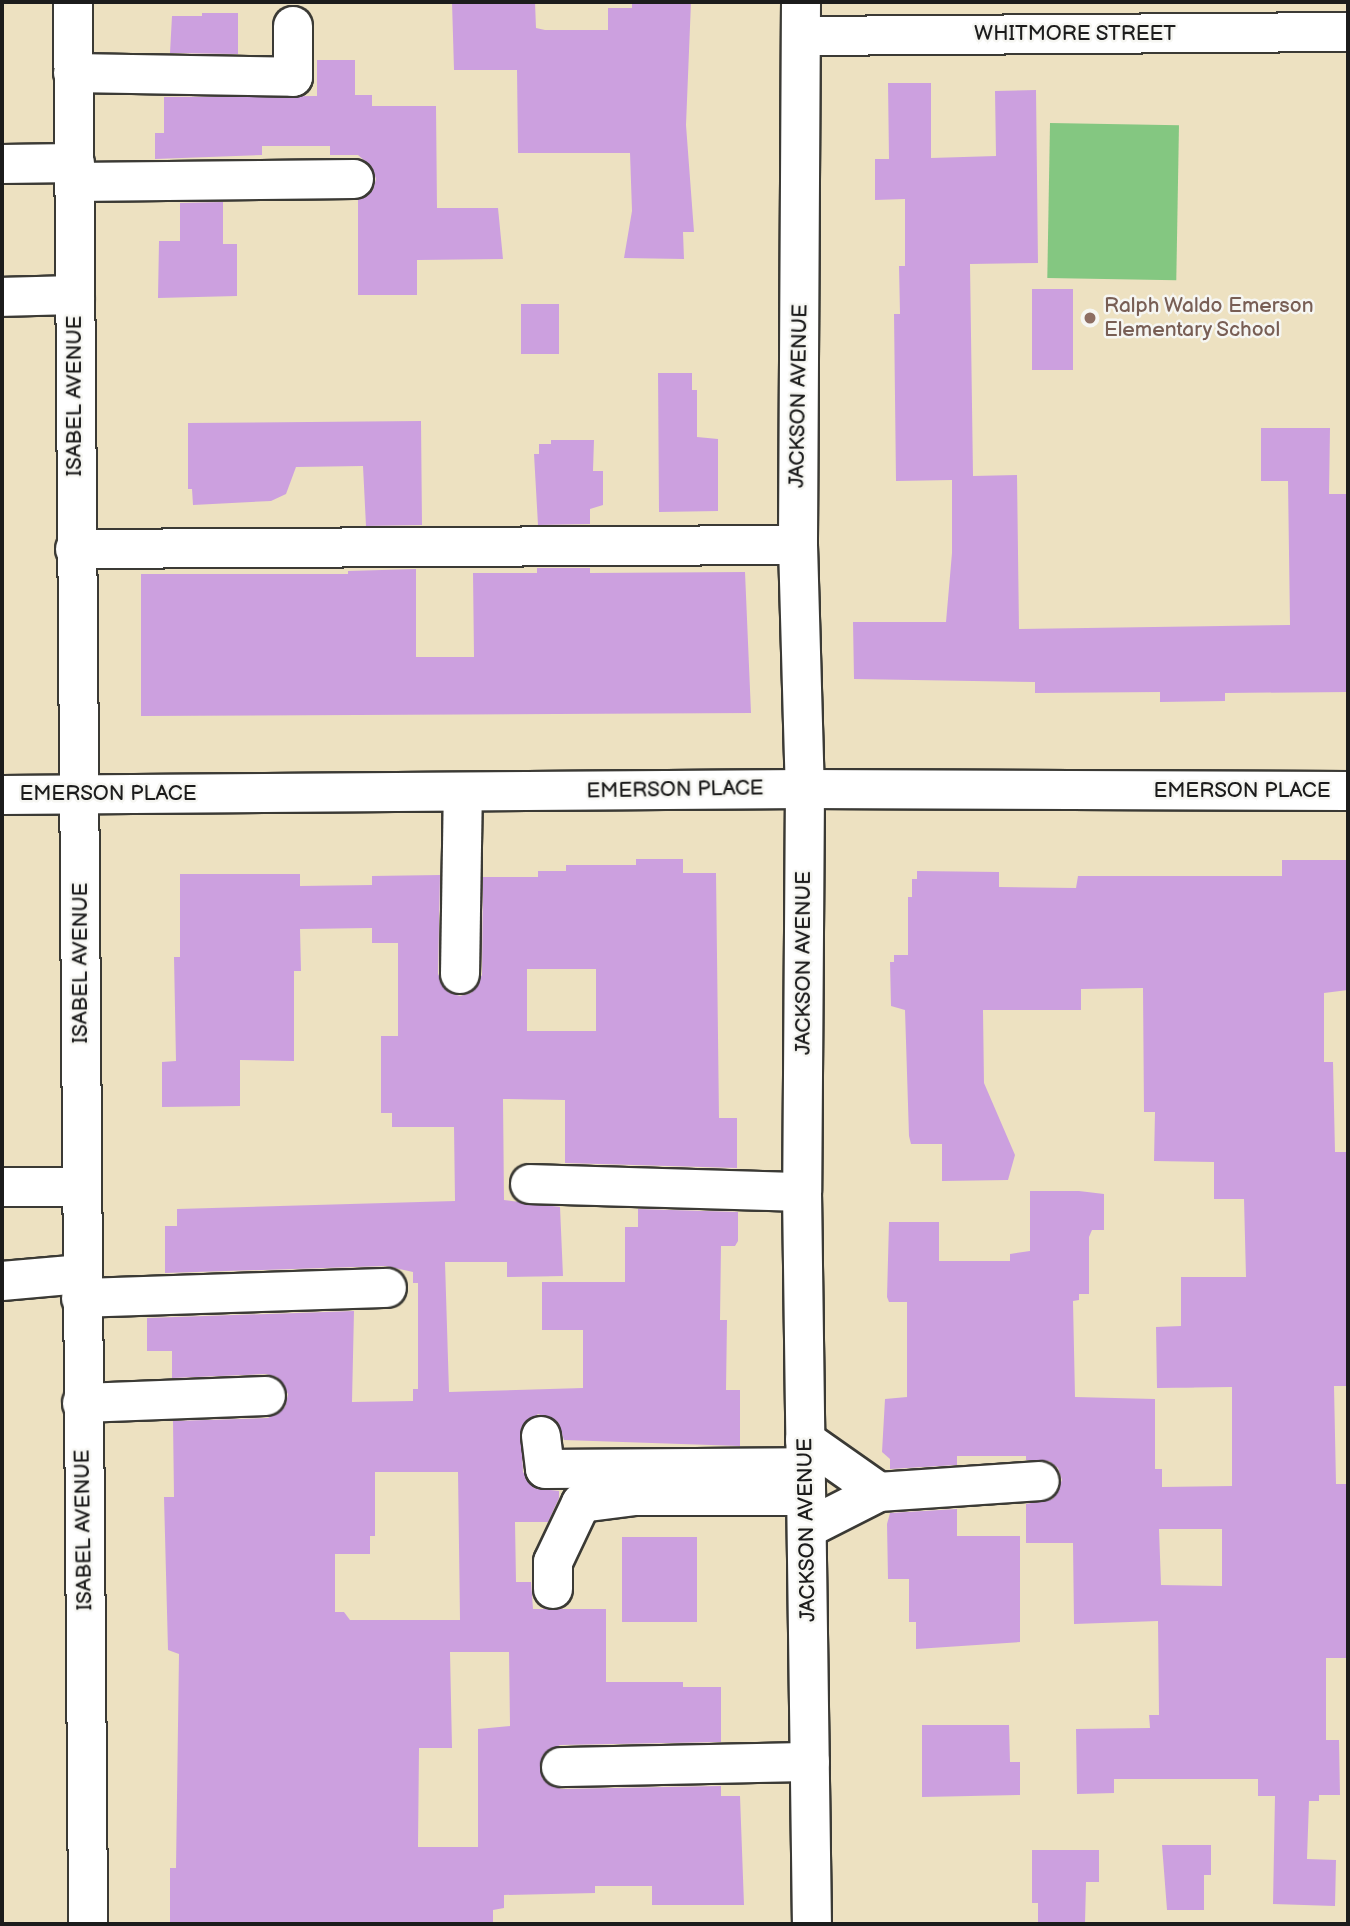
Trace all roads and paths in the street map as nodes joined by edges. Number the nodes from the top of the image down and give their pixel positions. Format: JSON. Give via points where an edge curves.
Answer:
{"nodes":[{"id":1,"x":73,"y":2,"type":"edge"},
{"id":2,"x":1196,"y":17,"type":"edge"},
{"id":3,"x":801,"y":19,"type":"edge"},
{"id":4,"x":293,"y":26,"type":"dead end"},
{"id":5,"x":1348,"y":32,"type":"edge"},
{"id":6,"x":73,"y":73,"type":"junction"},
{"id":7,"x":2,"y":164,"type":"edge"},
{"id":8,"x":75,"y":172,"type":"junction"},
{"id":9,"x":354,"y":179,"type":"dead end"},
{"id":10,"x":75,"y":295,"type":"junction"},
{"id":11,"x":2,"y":297,"type":"edge"},
{"id":12,"x":798,"y":545,"type":"junction"},
{"id":13,"x":75,"y":550,"type":"junction"},
{"id":14,"x":805,"y":789,"type":"junction"},
{"id":15,"x":1348,"y":791,"type":"edge"},
{"id":16,"x":463,"y":793,"type":"junction"},
{"id":17,"x":81,"y":794,"type":"junction"},
{"id":18,"x":2,"y":795,"type":"edge"},
{"id":19,"x":460,"y":974,"type":"dead end"},
{"id":20,"x":530,"y":1184,"type":"dead end"},
{"id":21,"x":2,"y":1187,"type":"edge"},
{"id":22,"x":79,"y":1187,"type":"junction"},
{"id":23,"x":802,"y":1192,"type":"junction"},
{"id":24,"x":2,"y":1281,"type":"edge"},
{"id":25,"x":80,"y":1286,"type":"junction"},
{"id":26,"x":387,"y":1288,"type":"dead end"},
{"id":27,"x":266,"y":1396,"type":"dead end"},
{"id":28,"x":82,"y":1403,"type":"junction"},
{"id":29,"x":541,"y":1436,"type":"dead end"},
{"id":30,"x":1040,"y":1481,"type":"dead end"},
{"id":31,"x":806,"y":1483,"type":"junction"},
{"id":32,"x":879,"y":1492,"type":"junction"},
{"id":33,"x":553,"y":1588,"type":"dead end"},
{"id":34,"x":810,"y":1762,"type":"junction"},
{"id":35,"x":561,"y":1767,"type":"dead end"},
{"id":36,"x":88,"y":1924,"type":"edge"},
{"id":37,"x":812,"y":1924,"type":"edge"}],
"edges":[{"from":1,"to":6,"type":"street","name":"ISABEL AVENUE"},
{"from":2,"to":3,"type":"street","name":"WHITMORE STREET"},
{"from":2,"to":5,"type":"street","name":"WHITMORE STREET"},
{"from":3,"to":12,"type":"street","name":"JACKSON AVENUE"},
{"from":4,"to":6,"type":"street","via":[[293,77]]},
{"from":6,"to":8,"type":"street","name":"ISABEL AVENUE"},
{"from":7,"to":8,"type":"street"},
{"from":8,"to":9,"type":"street"},
{"from":8,"to":10,"type":"street","name":"ISABEL AVENUE"},
{"from":10,"to":11,"type":"street"},
{"from":10,"to":13,"type":"street","name":"ISABEL AVENUE"},
{"from":12,"to":13,"type":"street"},
{"from":12,"to":14,"type":"street","name":"JACKSON AVENUE"},
{"from":13,"to":17,"type":"street","name":"ISABEL AVENUE"},
{"from":14,"to":15,"type":"street","name":"EMERSON PLACE"},
{"from":14,"to":16,"type":"street","name":"EMERSON PLACE"},
{"from":14,"to":23,"type":"street","name":"JACKSON AVENUE"},
{"from":16,"to":17,"type":"street","name":"EMERSON PLACE"},
{"from":16,"to":19,"type":"street"},
{"from":17,"to":18,"type":"street","name":"EMERSON PLACE"},
{"from":17,"to":22,"type":"street","name":"ISABEL AVENUE"},
{"from":20,"to":23,"type":"street"},
{"from":21,"to":22,"type":"street"},
{"from":22,"to":25,"type":"street","name":"ISABEL AVENUE"},
{"from":23,"to":31,"type":"street","name":"JACKSON AVENUE"},
{"from":24,"to":25,"type":"street"},
{"from":25,"to":26,"type":"street"},
{"from":25,"to":28,"type":"street","name":"ISABEL AVENUE"},
{"from":27,"to":28,"type":"street"},
{"from":28,"to":36,"type":"street","name":"ISABEL AVENUE"},
{"from":29,"to":31,"type":"street","via":[[545,1469]]},
{"from":30,"to":32,"type":"street"},
{"from":31,"to":32,"type":"street"},
{"from":31,"to":32,"type":"street"},
{"from":31,"to":33,"type":"street","via":[[581,1503],[553,1562]]},
{"from":31,"to":34,"type":"street","name":"JACKSON AVENUE"},
{"from":34,"to":35,"type":"street"},
{"from":34,"to":37,"type":"street","name":"JACKSON AVENUE"}]}
